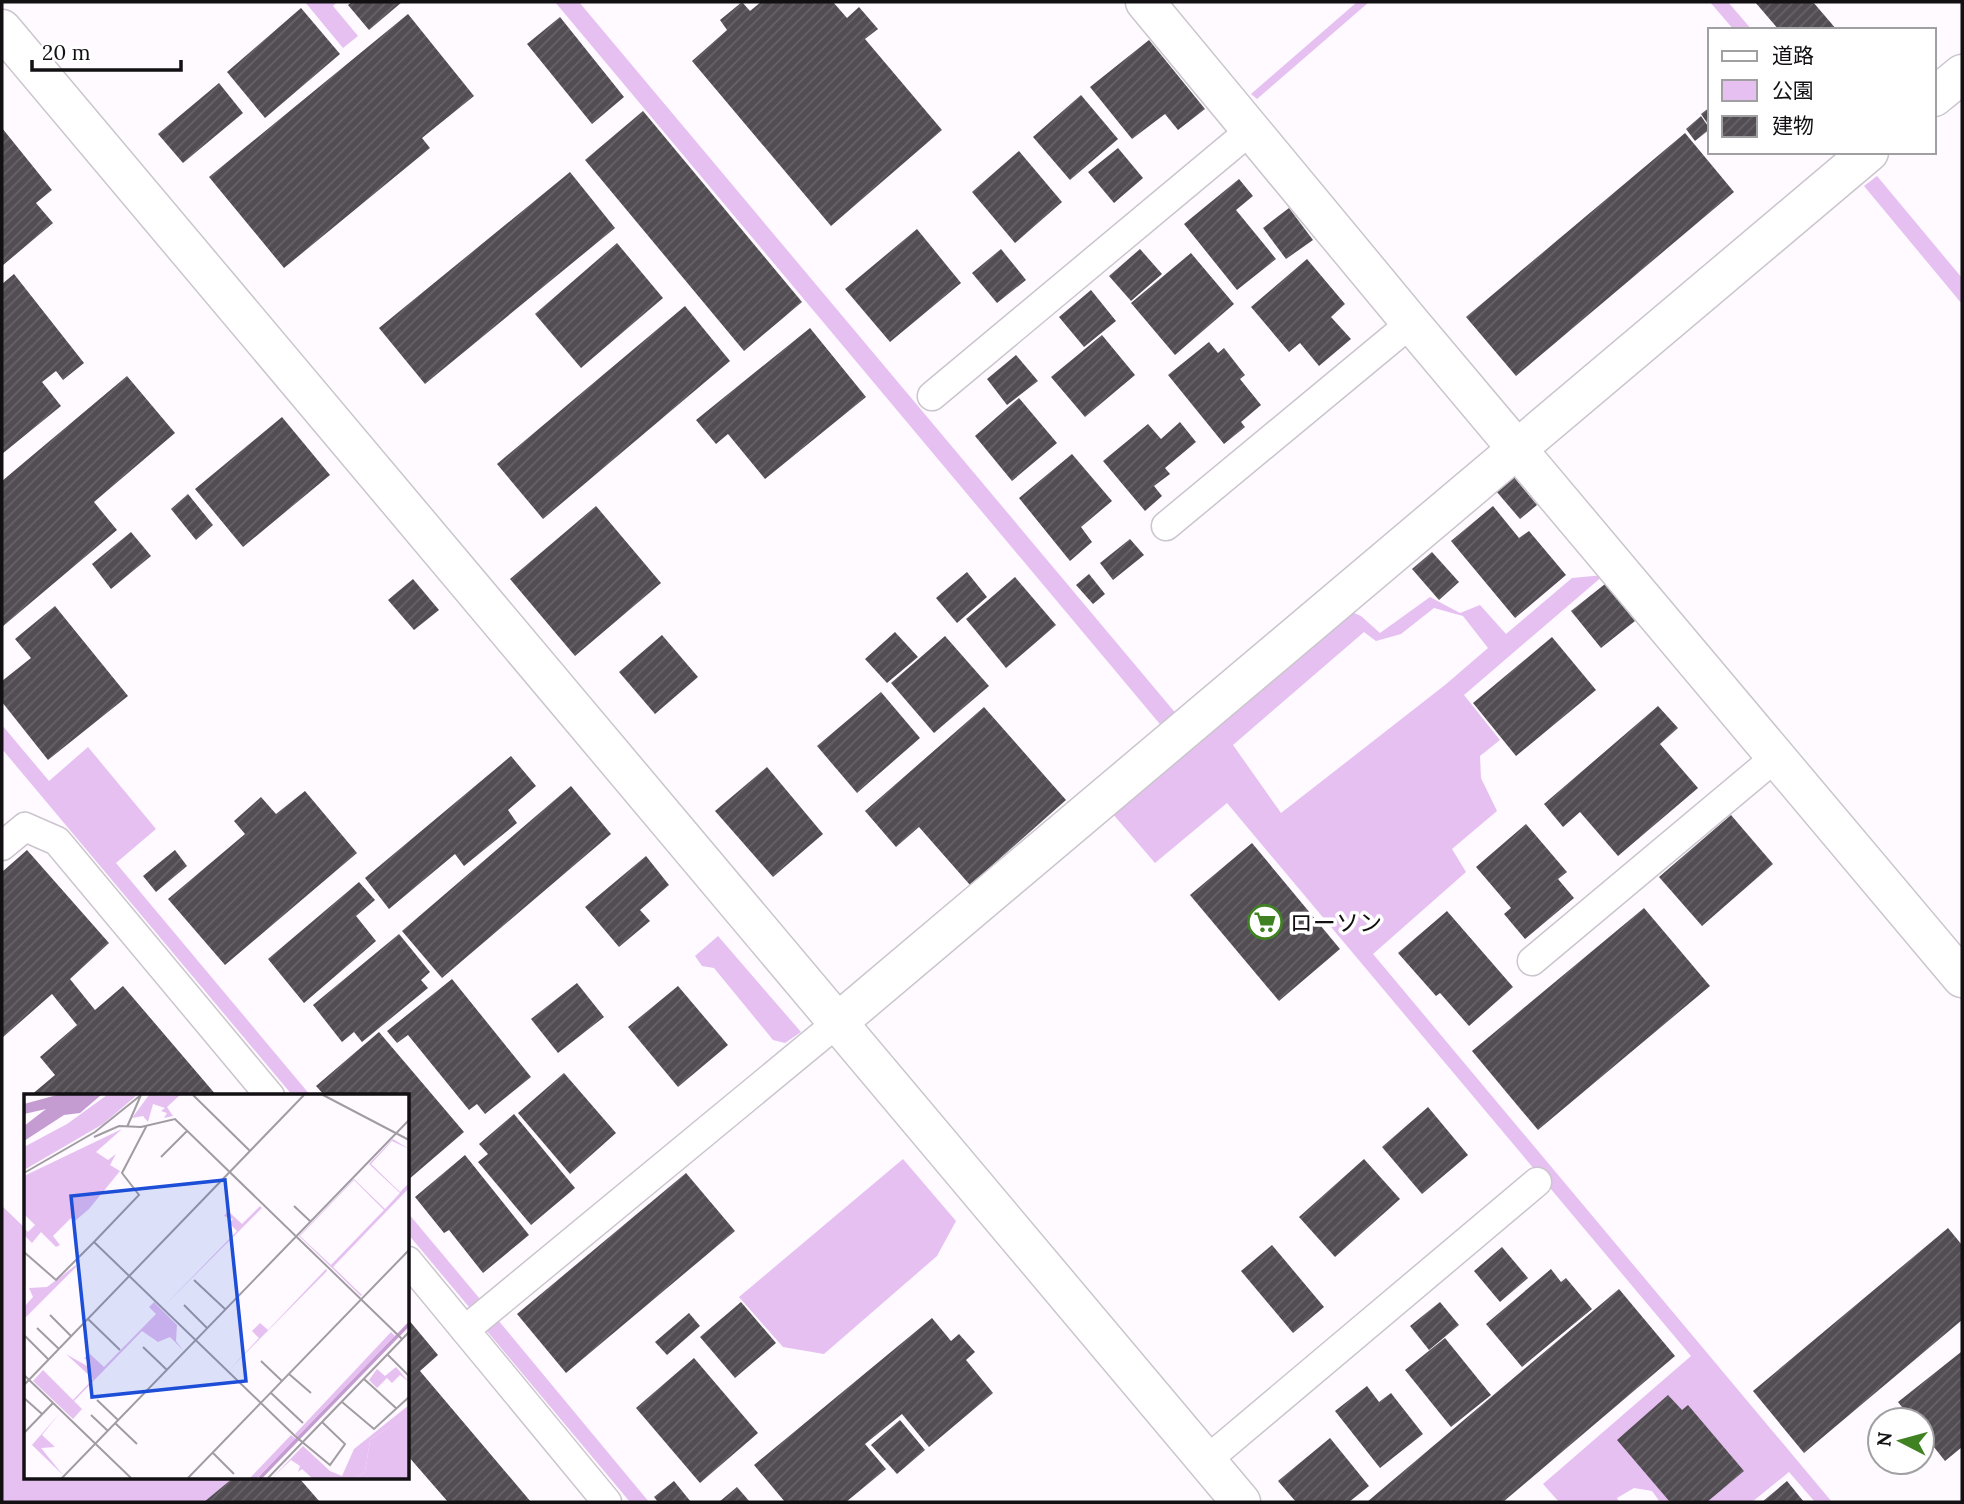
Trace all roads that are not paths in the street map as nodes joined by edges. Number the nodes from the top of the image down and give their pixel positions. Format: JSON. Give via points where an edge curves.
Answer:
{"nodes":[{"id":1,"x":1145,"y":2,"type":"edge"},
{"id":2,"x":2,"y":29,"type":"edge"},
{"id":3,"x":1962,"y":74,"type":"edge"},
{"id":4,"x":1936,"y":95,"type":"edge"},
{"id":5,"x":1252,"y":129,"type":"junction"},
{"id":6,"x":1867,"y":154,"type":"edge"},
{"id":7,"x":1411,"y":323,"type":"junction"},
{"id":8,"x":932,"y":396,"type":"dead end"},
{"id":9,"x":1517,"y":448,"type":"junction"},
{"id":10,"x":1166,"y":526,"type":"dead end"},
{"id":11,"x":1777,"y":756,"type":"junction"},
{"id":12,"x":2,"y":846,"type":"edge"},
{"id":13,"x":1532,"y":961,"type":"dead end"},
{"id":14,"x":1962,"y":978,"type":"edge"},
{"id":15,"x":837,"y":1023,"type":"junction"},
{"id":16,"x":268,"y":1094,"type":"edge"},
{"id":17,"x":1537,"y":1182,"type":"dead end"},
{"id":18,"x":410,"y":1263,"type":"edge"},
{"id":19,"x":465,"y":1329,"type":"junction"},
{"id":20,"x":1207,"y":1460,"type":"junction"},
{"id":21,"x":607,"y":1502,"type":"edge"},
{"id":22,"x":1241,"y":1502,"type":"edge"}],
"edges":[{"from":1,"to":5,"type":"street"},
{"from":2,"to":15,"type":"street"},
{"from":3,"to":4,"type":"street"},
{"from":5,"to":7,"type":"street"},
{"from":5,"to":8,"type":"lane"},
{"from":6,"to":9,"type":"street"},
{"from":7,"to":9,"type":"street"},
{"from":7,"to":10,"type":"lane"},
{"from":9,"to":11,"type":"street"},
{"from":9,"to":15,"type":"street"},
{"from":11,"to":13,"type":"lane"},
{"from":11,"to":14,"type":"street"},
{"from":12,"to":16,"type":"lane","via":[[25,828],[57,841]]},
{"from":15,"to":19,"type":"lane"},
{"from":15,"to":20,"type":"street"},
{"from":17,"to":20,"type":"lane"},
{"from":18,"to":19,"type":"lane"},
{"from":19,"to":21,"type":"lane"},
{"from":20,"to":22,"type":"street"}]}
